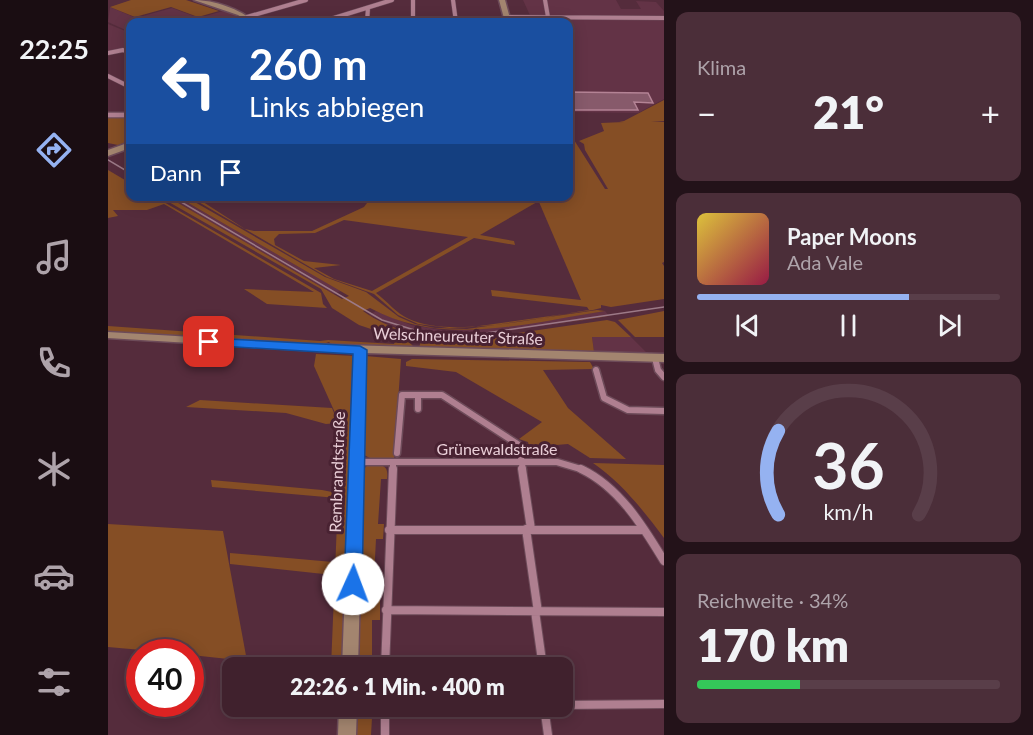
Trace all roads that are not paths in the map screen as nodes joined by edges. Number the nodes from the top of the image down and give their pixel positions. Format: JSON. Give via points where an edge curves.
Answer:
{"nodes":[{"id":1,"x":197,"y":0,"type":"edge"},
{"id":2,"x":306,"y":0,"type":"edge"},
{"id":3,"x":392,"y":0,"type":"edge"},
{"id":4,"x":413,"y":0,"type":"edge"},
{"id":5,"x":453,"y":0,"type":"edge"},
{"id":6,"x":502,"y":0,"type":"edge"},
{"id":7,"x":545,"y":0,"type":"edge"},
{"id":8,"x":368,"y":10,"type":"junction"},
{"id":9,"x":548,"y":17,"type":"junction"},
{"id":10,"x":244,"y":18,"type":"edge"},
{"id":11,"x":255,"y":18,"type":"edge"},
{"id":12,"x":335,"y":18,"type":"edge"},
{"id":13,"x":367,"y":18,"type":"edge"},
{"id":14,"x":413,"y":18,"type":"edge"},
{"id":15,"x":455,"y":18,"type":"edge"},
{"id":16,"x":506,"y":18,"type":"edge"},
{"id":17,"x":534,"y":18,"type":"edge"},
{"id":18,"x":664,"y":18,"type":"edge"},
{"id":19,"x":126,"y":51,"type":"edge"},
{"id":20,"x":108,"y":53,"type":"edge"},
{"id":21,"x":108,"y":76,"type":"edge"},
{"id":22,"x":126,"y":85,"type":"edge"},
{"id":23,"x":108,"y":115,"type":"edge"},
{"id":24,"x":126,"y":115,"type":"edge"},
{"id":25,"x":126,"y":146,"type":"edge"},
{"id":26,"x":108,"y":153,"type":"edge"},
{"id":27,"x":108,"y":335,"type":"edge"},
{"id":28,"x":360,"y":350,"type":"junction"},
{"id":29,"x":659,"y":358,"type":"edge"},
{"id":30,"x":596,"y":370,"type":"dead end"},
{"id":31,"x":664,"y":377,"type":"edge"},
{"id":32,"x":418,"y":395,"type":"junction"},
{"id":33,"x":418,"y":409,"type":"dead end"},
{"id":34,"x":664,"y":411,"type":"edge"},
{"id":35,"x":397,"y":453,"type":"dead end"},
{"id":36,"x":357,"y":462,"type":"junction"},
{"id":37,"x":393,"y":462,"type":"junction"},
{"id":38,"x":521,"y":462,"type":"junction"},
{"id":39,"x":529,"y":529,"type":"junction"},
{"id":40,"x":389,"y":530,"type":"junction"},
{"id":41,"x":644,"y":530,"type":"junction"},
{"id":42,"x":664,"y":561,"type":"edge"},
{"id":43,"x":386,"y":610,"type":"junction"},
{"id":44,"x":536,"y":611,"type":"junction"},
{"id":45,"x":664,"y":612,"type":"edge"},
{"id":46,"x":350,"y":657,"type":"edge"},
{"id":47,"x":385,"y":657,"type":"edge"},
{"id":48,"x":542,"y":657,"type":"edge"},
{"id":49,"x":664,"y":704,"type":"edge"},
{"id":50,"x":573,"y":705,"type":"edge"},
{"id":51,"x":348,"y":717,"type":"edge"},
{"id":52,"x":385,"y":717,"type":"edge"},
{"id":53,"x":546,"y":717,"type":"edge"},
{"id":54,"x":347,"y":735,"type":"edge"},
{"id":55,"x":385,"y":735,"type":"edge"},
{"id":56,"x":548,"y":735,"type":"edge"}],
"edges":[{"from":1,"to":10,"type":"main road"},
{"from":2,"to":11,"type":"street"},
{"from":3,"to":8,"type":"street"},
{"from":4,"to":14,"type":"street"},
{"from":5,"to":15,"type":"street"},
{"from":6,"to":16,"type":"main road"},
{"from":7,"to":9,"type":"street"},
{"from":8,"to":12,"type":"street"},
{"from":8,"to":13,"type":"street"},
{"from":9,"to":17,"type":"street"},
{"from":9,"to":18,"type":"street"},
{"from":19,"to":20,"type":"street"},
{"from":21,"to":22,"type":"street"},
{"from":23,"to":24,"type":"street"},
{"from":25,"to":26,"type":"main road"},
{"from":27,"to":28,"type":"main road","name":"Welschneureuter Straße"},
{"from":28,"to":29,"type":"main road","name":"Welschneureuter Straße"},
{"from":28,"to":36,"type":"main road","name":"Rembrandtstraße"},
{"from":29,"to":31,"type":"street","via":[[658,370]]},
{"from":30,"to":34,"type":"street","via":[[604,398],[628,410]]},
{"from":32,"to":33,"type":"street"},
{"from":32,"to":35,"type":"street","via":[[402,395]]},
{"from":32,"to":38,"type":"street","via":[[442,395],[515,441]]},
{"from":36,"to":37,"type":"street","name":"Grünewaldstraße"},
{"from":36,"to":46,"type":"main road","name":"Rembrandtstraße"},
{"from":37,"to":38,"type":"street","name":"Grünewaldstraße"},
{"from":37,"to":40,"type":"street"},
{"from":38,"to":39,"type":"street"},
{"from":38,"to":41,"type":"street","name":"Grünewaldstraße","via":[[564,462],[583,468],[614,494]]},
{"from":39,"to":40,"type":"street"},
{"from":39,"to":41,"type":"street"},
{"from":39,"to":44,"type":"street"},
{"from":40,"to":43,"type":"street"},
{"from":41,"to":42,"type":"street","name":"Grünewaldstraße"},
{"from":43,"to":44,"type":"street"},
{"from":43,"to":47,"type":"street"},
{"from":44,"to":45,"type":"street"},
{"from":44,"to":48,"type":"street"},
{"from":49,"to":50,"type":"street"},
{"from":51,"to":54,"type":"main road"},
{"from":52,"to":55,"type":"street"},
{"from":53,"to":56,"type":"street"}]}
